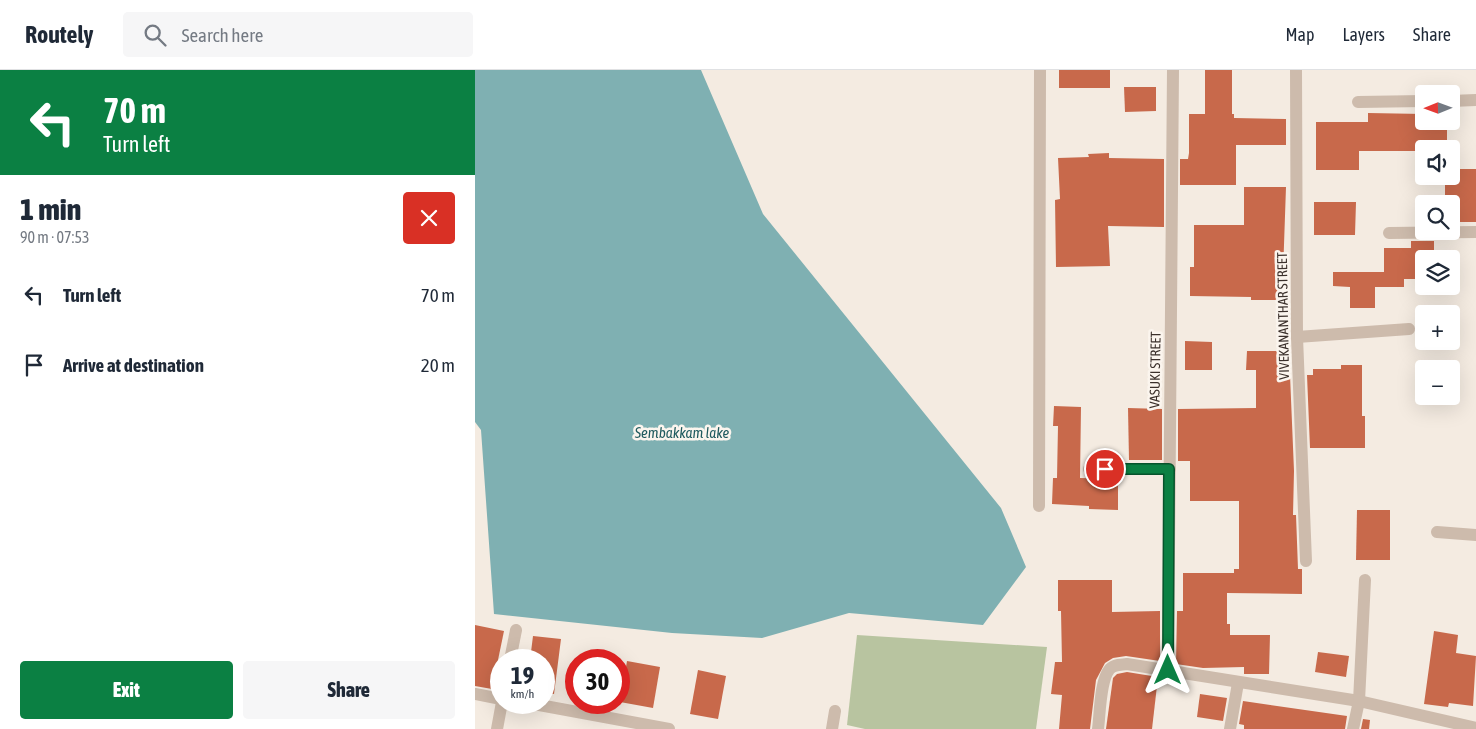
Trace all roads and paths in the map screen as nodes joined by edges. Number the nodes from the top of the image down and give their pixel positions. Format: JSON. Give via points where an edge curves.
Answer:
{"nodes":[{"id":1,"x":1040,"y":70,"type":"edge"},
{"id":2,"x":1173,"y":70,"type":"edge"},
{"id":3,"x":1296,"y":70,"type":"edge"},
{"id":4,"x":1476,"y":100,"type":"edge"},
{"id":5,"x":1415,"y":101,"type":"edge"},
{"id":6,"x":1460,"y":101,"type":"edge"},
{"id":7,"x":1358,"y":102,"type":"dead end"},
{"id":8,"x":1476,"y":232,"type":"edge"},
{"id":9,"x":1389,"y":233,"type":"dead end"},
{"id":10,"x":1409,"y":329,"type":"dead end"},
{"id":11,"x":1297,"y":337,"type":"junction"},
{"id":12,"x":1089,"y":469,"type":"dead end"},
{"id":13,"x":1169,"y":469,"type":"junction"},
{"id":14,"x":1039,"y":506,"type":"dead end"},
{"id":15,"x":1437,"y":532,"type":"dead end"},
{"id":16,"x":1476,"y":535,"type":"edge"},
{"id":17,"x":1306,"y":562,"type":"dead end"},
{"id":18,"x":1365,"y":580,"type":"dead end"},
{"id":19,"x":516,"y":630,"type":"dead end"},
{"id":20,"x":512,"y":649,"type":"edge"},
{"id":21,"x":1168,"y":670,"type":"junction"},
{"id":22,"x":1239,"y":683,"type":"junction"},
{"id":23,"x":475,"y":694,"type":"edge"},
{"id":24,"x":490,"y":697,"type":"edge"},
{"id":25,"x":1359,"y":702,"type":"junction"},
{"id":26,"x":555,"y":708,"type":"edge"},
{"id":27,"x":835,"y":711,"type":"dead end"},
{"id":28,"x":500,"y":714,"type":"edge"},
{"id":29,"x":1476,"y":728,"type":"edge"},
{"id":30,"x":497,"y":729,"type":"edge"},
{"id":31,"x":669,"y":729,"type":"edge"},
{"id":32,"x":832,"y":729,"type":"edge"},
{"id":33,"x":1098,"y":729,"type":"edge"},
{"id":34,"x":1231,"y":729,"type":"edge"},
{"id":35,"x":1353,"y":729,"type":"edge"}],
"edges":[{"from":1,"to":14,"type":"street"},
{"from":2,"to":13,"type":"street","name":"VASUKI STREET"},
{"from":3,"to":11,"type":"street","name":"VIVEKANANTHAR STREET"},
{"from":4,"to":6,"type":"street"},
{"from":5,"to":7,"type":"street"},
{"from":8,"to":9,"type":"street"},
{"from":10,"to":11,"type":"street"},
{"from":11,"to":17,"type":"street","name":"VIVEKANANTHAR STREET"},
{"from":12,"to":13,"type":"street"},
{"from":13,"to":21,"type":"street","name":"VASUKI STREET"},
{"from":15,"to":16,"type":"street"},
{"from":18,"to":25,"type":"street"},
{"from":19,"to":20,"type":"street"},
{"from":21,"to":22,"type":"street"},
{"from":21,"to":33,"type":"street","via":[[1127,664],[1112,667],[1105,679]]},
{"from":22,"to":25,"type":"street"},
{"from":22,"to":34,"type":"street"},
{"from":23,"to":24,"type":"street"},
{"from":25,"to":29,"type":"street"},
{"from":25,"to":35,"type":"street"},
{"from":26,"to":31,"type":"street"},
{"from":27,"to":32,"type":"street"},
{"from":28,"to":30,"type":"street"}]}
